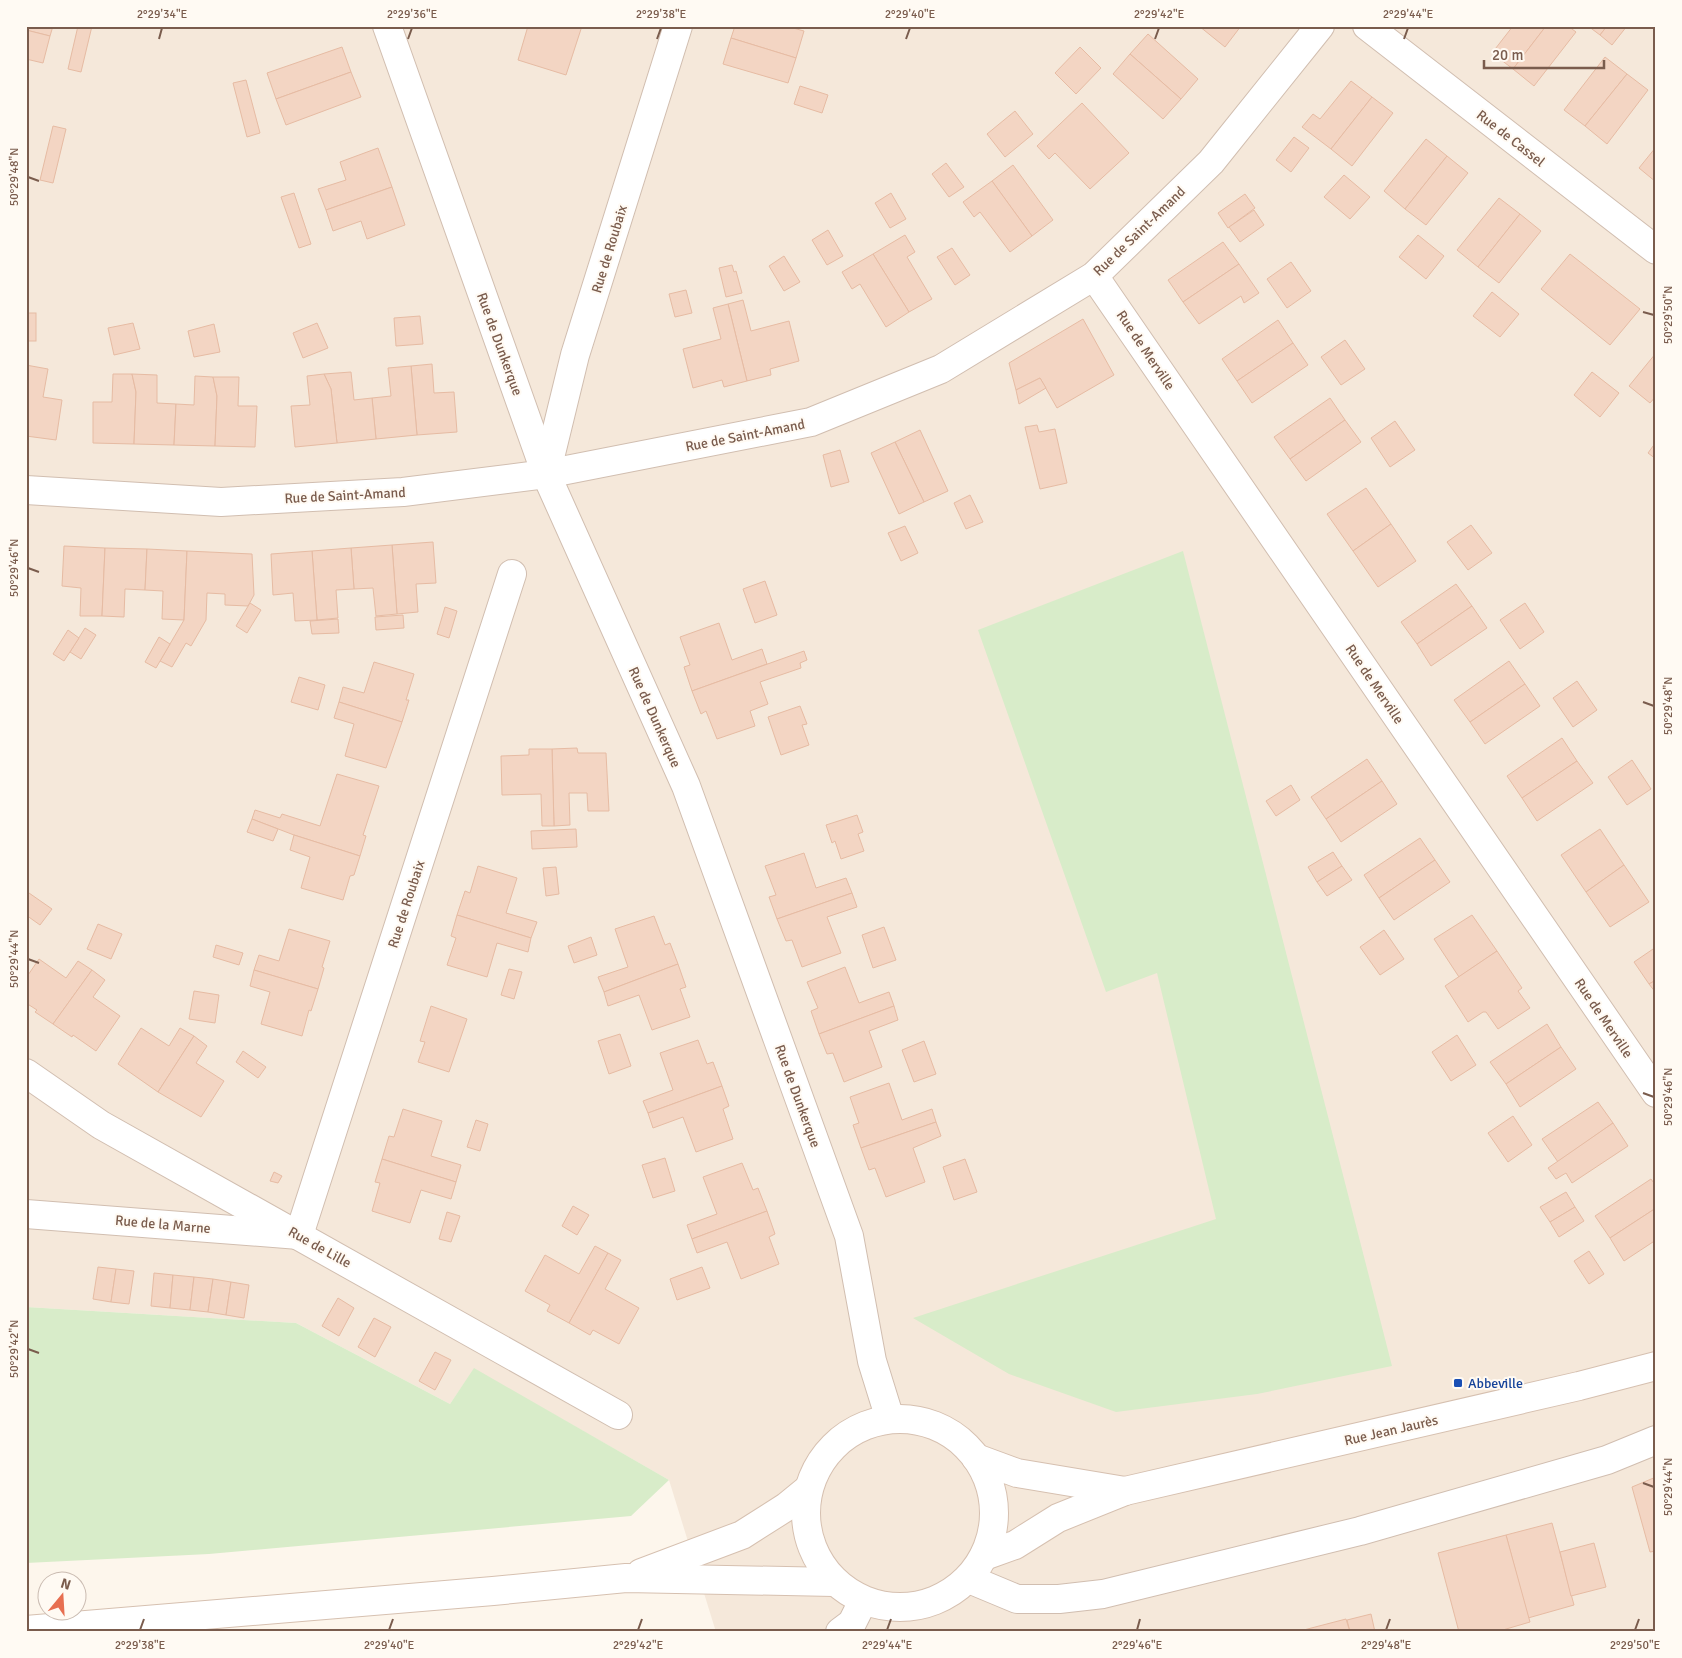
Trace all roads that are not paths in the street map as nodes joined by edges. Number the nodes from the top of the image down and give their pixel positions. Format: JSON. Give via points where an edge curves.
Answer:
{"nodes":[{"id":1,"x":387,"y":26,"type":"edge"},
{"id":2,"x":678,"y":26,"type":"edge"},
{"id":3,"x":1320,"y":26,"type":"edge"},
{"id":4,"x":1367,"y":26,"type":"edge"},
{"id":5,"x":1656,"y":250,"type":"edge"},
{"id":6,"x":1094,"y":276,"type":"junction"},
{"id":7,"x":546,"y":474,"type":"junction"},
{"id":8,"x":26,"y":490,"type":"edge"},
{"id":9,"x":512,"y":574,"type":"dead end"},
{"id":10,"x":26,"y":1073,"type":"edge"},
{"id":11,"x":1656,"y":1093,"type":"edge"},
{"id":12,"x":26,"y":1214,"type":"edge"},
{"id":13,"x":299,"y":1235,"type":"junction"},
{"id":14,"x":1656,"y":1366,"type":"edge"},
{"id":15,"x":618,"y":1415,"type":"dead end"},
{"id":16,"x":890,"y":1419,"type":"junction"},
{"id":17,"x":1656,"y":1440,"type":"edge"},
{"id":18,"x":976,"y":1458,"type":"junction"},
{"id":19,"x":808,"y":1489,"type":"junction"},
{"id":20,"x":1125,"y":1491,"type":"junction"},
{"id":21,"x":984,"y":1556,"type":"junction"},
{"id":22,"x":626,"y":1578,"type":"junction"},
{"id":23,"x":969,"y":1578,"type":"junction"},
{"id":24,"x":834,"y":1582,"type":"junction"},
{"id":25,"x":863,"y":1600,"type":"junction"},
{"id":26,"x":26,"y":1630,"type":"edge"},
{"id":27,"x":840,"y":1632,"type":"edge"}],
"edges":[{"from":1,"to":7,"type":"street","name":"Rue de Dunkerque"},
{"from":2,"to":7,"type":"street","name":"Rue de Roubaix","via":[[575,355]]},
{"from":3,"to":6,"type":"street","name":"Rue de Saint-Amand","via":[[1212,162]]},
{"from":4,"to":5,"type":"street","name":"Rue de Cassel"},
{"from":6,"to":7,"type":"street","name":"Rue de Saint-Amand","via":[[941,369],[810,422]]},
{"from":6,"to":11,"type":"street","name":"Rue de Merville"},
{"from":7,"to":8,"type":"street","name":"Rue de Saint-Amand","via":[[403,492],[221,502]]},
{"from":7,"to":16,"type":"street","name":"Rue de Dunkerque","via":[[690,796],[849,1236],[872,1361]]},
{"from":9,"to":13,"type":"street","name":"Rue de Roubaix"},
{"from":10,"to":13,"type":"street","name":"Rue de Lille","via":[[101,1125]]},
{"from":12,"to":13,"type":"street","name":"Rue de la Marne"},
{"from":13,"to":15,"type":"street","name":"Rue de Lille"},
{"from":14,"to":20,"type":"street","name":"Rue Jean Jaurès"},
{"from":16,"to":18,"type":"street","via":[[914,1420],[939,1427],[960,1440]]},
{"from":16,"to":19,"type":"street","via":[[862,1426],[838,1441],[820,1463]]},
{"from":17,"to":23,"type":"street","via":[[1607,1460],[1360,1531],[1103,1594],[1058,1599],[1017,1598]]},
{"from":18,"to":20,"type":"street","name":"Rue Jean Jaurès","via":[[1017,1473]]},
{"from":18,"to":21,"type":"street","via":[[989,1480],[994,1506],[993,1532]]},
{"from":19,"to":22,"type":"street","via":[[742,1535]]},
{"from":19,"to":24,"type":"street","via":[[805,1508],[808,1535],[821,1566]]},
{"from":20,"to":21,"type":"street","name":"Rue Jean Jaurès","via":[[1058,1518],[1014,1545]]},
{"from":21,"to":23,"type":"street"},
{"from":22,"to":24,"type":"street"},
{"from":22,"to":26,"type":"street"},
{"from":23,"to":25,"type":"street","via":[[951,1593],[930,1603],[885,1607]]},
{"from":24,"to":25,"type":"street"},
{"from":25,"to":27,"type":"street","via":[[852,1623]]}]}
